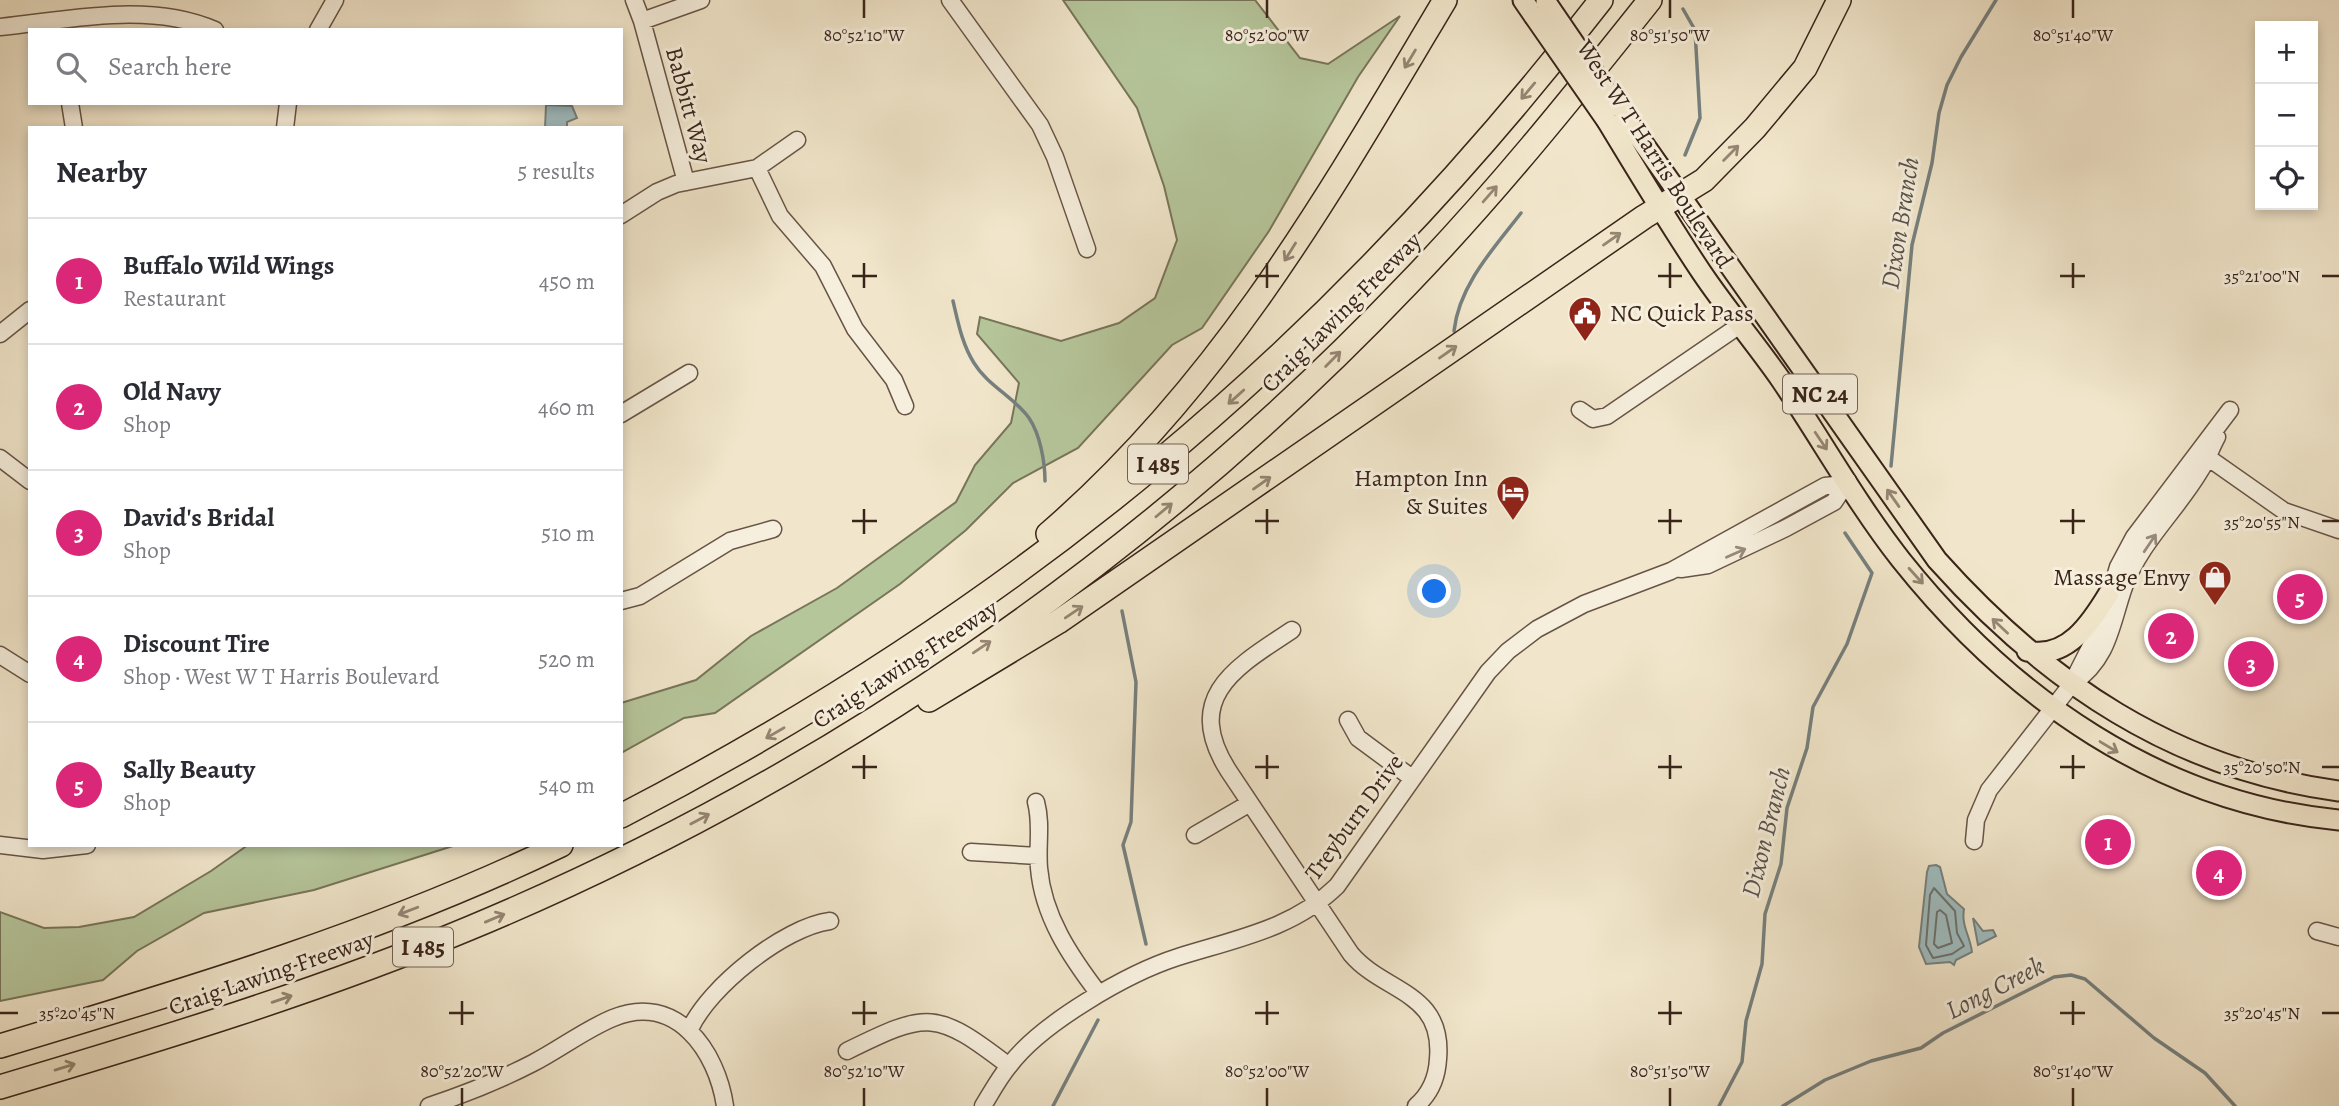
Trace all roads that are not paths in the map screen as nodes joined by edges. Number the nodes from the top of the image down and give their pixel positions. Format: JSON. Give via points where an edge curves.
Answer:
{"nodes":[{"id":1,"x":335,"y":0,"type":"edge"},
{"id":2,"x":634,"y":0,"type":"edge"},
{"id":3,"x":701,"y":0,"type":"edge"},
{"id":4,"x":950,"y":0,"type":"edge"},
{"id":5,"x":1445,"y":0,"type":"edge"},
{"id":6,"x":1601,"y":0,"type":"edge"},
{"id":7,"x":1650,"y":0,"type":"edge"},
{"id":8,"x":1839,"y":0,"type":"edge"},
{"id":9,"x":1538,"y":4,"type":"edge"},
{"id":10,"x":642,"y":21,"type":"junction"},
{"id":11,"x":59,"y":26,"type":"edge"},
{"id":12,"x":0,"y":27,"type":"edge"},
{"id":13,"x":207,"y":28,"type":"edge"},
{"id":14,"x":319,"y":28,"type":"edge"},
{"id":15,"x":70,"y":105,"type":"edge"},
{"id":16,"x":288,"y":105,"type":"edge"},
{"id":17,"x":74,"y":126,"type":"edge"},
{"id":18,"x":285,"y":126,"type":"edge"},
{"id":19,"x":797,"y":140,"type":"dead end"},
{"id":20,"x":757,"y":168,"type":"junction"},
{"id":21,"x":685,"y":182,"type":"junction"},
{"id":22,"x":1669,"y":201,"type":"junction"},
{"id":23,"x":623,"y":214,"type":"edge"},
{"id":24,"x":1087,"y":249,"type":"dead end"},
{"id":25,"x":28,"y":312,"type":"edge"},
{"id":26,"x":1740,"y":325,"type":"junction"},
{"id":27,"x":0,"y":334,"type":"edge"},
{"id":28,"x":689,"y":373,"type":"dead end"},
{"id":29,"x":905,"y":406,"type":"dead end"},
{"id":30,"x":1580,"y":411,"type":"dead end"},
{"id":31,"x":623,"y":413,"type":"edge"},
{"id":32,"x":2202,"y":454,"type":"junction"},
{"id":33,"x":0,"y":458,"type":"edge"},
{"id":34,"x":28,"y":479,"type":"edge"},
{"id":35,"x":1846,"y":482,"type":"junction"},
{"id":36,"x":773,"y":529,"type":"dead end"},
{"id":37,"x":2339,"y":530,"type":"edge"},
{"id":38,"x":1931,"y":551,"type":"junction"},
{"id":39,"x":2109,"y":593,"type":"junction"},
{"id":40,"x":623,"y":600,"type":"edge"},
{"id":41,"x":1292,"y":631,"type":"dead end"},
{"id":42,"x":915,"y":646,"type":"junction"},
{"id":43,"x":2027,"y":651,"type":"junction"},
{"id":44,"x":0,"y":655,"type":"edge"},
{"id":45,"x":28,"y":673,"type":"edge"},
{"id":46,"x":2071,"y":685,"type":"junction"},
{"id":47,"x":2052,"y":709,"type":"junction"},
{"id":48,"x":1348,"y":720,"type":"dead end"},
{"id":49,"x":822,"y":751,"type":"junction"},
{"id":50,"x":1412,"y":778,"type":"junction"},
{"id":51,"x":2339,"y":792,"type":"edge"},
{"id":52,"x":1036,"y":803,"type":"dead end"},
{"id":53,"x":1250,"y":803,"type":"junction"},
{"id":54,"x":623,"y":815,"type":"edge"},
{"id":55,"x":2339,"y":820,"type":"edge"},
{"id":56,"x":1195,"y":835,"type":"dead end"},
{"id":57,"x":1974,"y":841,"type":"dead end"},
{"id":58,"x":0,"y":845,"type":"edge"},
{"id":59,"x":69,"y":847,"type":"edge"},
{"id":60,"x":557,"y":847,"type":"edge"},
{"id":61,"x":971,"y":852,"type":"dead end"},
{"id":62,"x":1038,"y":856,"type":"junction"},
{"id":63,"x":1318,"y":903,"type":"junction"},
{"id":64,"x":830,"y":921,"type":"dead end"},
{"id":65,"x":2317,"y":931,"type":"dead end"},
{"id":66,"x":2339,"y":937,"type":"edge"},
{"id":67,"x":1099,"y":994,"type":"junction"},
{"id":68,"x":690,"y":1029,"type":"junction"},
{"id":69,"x":0,"y":1046,"type":"edge"},
{"id":70,"x":847,"y":1051,"type":"dead end"},
{"id":71,"x":1009,"y":1066,"type":"junction"},
{"id":72,"x":0,"y":1087,"type":"edge"},
{"id":73,"x":429,"y":1106,"type":"edge"},
{"id":74,"x":725,"y":1106,"type":"edge"},
{"id":75,"x":983,"y":1106,"type":"edge"},
{"id":76,"x":1416,"y":1106,"type":"edge"}],
"edges":[{"from":1,"to":14,"type":"street"},
{"from":2,"to":10,"type":"street","name":"Babbitt Way"},
{"from":3,"to":10,"type":"street"},
{"from":4,"to":24,"type":"street","via":[[1040,125]]},
{"from":5,"to":42,"type":"highway","one_way":true,"via":[[1273,278],[1179,404],[1085,500]]},
{"from":6,"to":42,"type":"highway","name":"Craig Lawing Freeway","number":"I 485","one_way":true,"via":[[1412,225],[1252,383],[1149,473]]},
{"from":49,"to":7,"type":"highway","name":"Craig Lawing Freeway","number":"I 485","one_way":true,"via":[[1004,632],[1146,525],[1239,446],[1404,289],[1463,226]]},
{"from":22,"to":8,"type":"highway","one_way":true,"via":[[1704,180],[1783,97],[1805,68]]},
{"from":9,"to":22,"type":"main road","name":"West W T Harris Boulevard","number":"NC 24","bridge":true},
{"from":10,"to":21,"type":"street","name":"Babbitt Way"},
{"from":11,"to":12,"type":"street"},
{"from":11,"to":13,"type":"street","via":[[130,14]]},
{"from":15,"to":17,"type":"street"},
{"from":16,"to":18,"type":"street"},
{"from":19,"to":20,"type":"street"},
{"from":20,"to":21,"type":"street"},
{"from":20,"to":29,"type":"street","via":[[780,216],[823,265],[855,329],[894,380]]},
{"from":21,"to":23,"type":"street","via":[[657,192]]},
{"from":22,"to":26,"type":"main road","name":"West W T Harris Boulevard","number":"NC 24"},
{"from":38,"to":22,"type":"main road","name":"West W T Harris Boulevard","number":"NC 24","one_way":true},
{"from":49,"to":22,"type":"highway","one_way":true,"via":[[902,715],[1058,622]]},
{"from":25,"to":27,"type":"street"},
{"from":26,"to":30,"type":"street","via":[[1606,416],[1594,419]]},
{"from":26,"to":35,"type":"main road","name":"West W T Harris Boulevard","number":"NC 24","one_way":true},
{"from":28,"to":31,"type":"street"},
{"from":32,"to":37,"type":"street","via":[[2284,511]]},
{"from":32,"to":39,"type":"street","via":[[2134,537]]},
{"from":46,"to":32,"type":"street","one_way":true,"via":[[2106,647],[2135,564]]},
{"from":33,"to":34,"type":"street"},
{"from":35,"to":38,"type":"main road","via":[[1861,483],[1895,529]]},
{"from":35,"to":47,"type":"main road","name":"West W T Harris Boulevard","number":"NC 24","one_way":true,"via":[[1901,560],[1996,663]]},
{"from":35,"to":50,"type":"street","name":"Treyburn Drive","via":[[1834,502],[1742,551],[1708,565],[1671,571],[1584,604],[1537,629],[1488,672]]},
{"from":36,"to":40,"type":"street","via":[[730,541],[640,596]]},
{"from":43,"to":38,"type":"main road","name":"West W T Harris Boulevard","number":"NC 24","one_way":true},
{"from":39,"to":43,"type":"main road","via":[[2093,619],[2066,645],[2044,653]]},
{"from":39,"to":46,"type":"street","via":[[2100,628]]},
{"from":41,"to":53,"type":"street","via":[[1235,668],[1220,685],[1214,703],[1212,738]]},
{"from":42,"to":54,"type":"highway","name":"Craig Lawing Freeway","number":"I 485","one_way":true,"via":[[785,727]]},
{"from":43,"to":46,"type":"main road","name":"West W T Harris Boulevard","number":"NC 24"},
{"from":44,"to":45,"type":"street"},
{"from":46,"to":47,"type":"street"},
{"from":46,"to":51,"type":"main road","name":"West W T Harris Boulevard","number":"NC 24","via":[[2187,750],[2267,777]]},
{"from":47,"to":55,"type":"main road","name":"West W T Harris Boulevard","number":"NC 24","one_way":true,"via":[[2123,755],[2164,774],[2258,805]]},
{"from":47,"to":57,"type":"street","via":[[1985,797]]},
{"from":48,"to":50,"type":"street","via":[[1358,738]]},
{"from":72,"to":49,"type":"highway","name":"Craig Lawing Freeway","number":"I 485","one_way":true,"via":[[276,1001],[469,929],[659,841]]},
{"from":50,"to":63,"type":"street","name":"Treyburn Drive","via":[[1337,886]]},
{"from":52,"to":62,"type":"street"},
{"from":53,"to":56,"type":"street"},
{"from":53,"to":63,"type":"street"},
{"from":58,"to":59,"type":"street","via":[[43,850]]},
{"from":60,"to":69,"type":"highway","name":"Craig Lawing Freeway","number":"I 485","one_way":true,"via":[[339,938]]},
{"from":61,"to":62,"type":"street"},
{"from":62,"to":67,"type":"street","via":[[1043,898],[1052,921]]},
{"from":63,"to":67,"type":"street","name":"Treyburn Drive","via":[[1262,933],[1176,958]]},
{"from":63,"to":76,"type":"street","via":[[1359,963],[1412,996],[1433,1022],[1439,1045],[1436,1073]]},
{"from":64,"to":68,"type":"street","via":[[804,928],[759,956],[708,1003]]},
{"from":65,"to":66,"type":"street"},
{"from":67,"to":71,"type":"street","name":"Treyburn Drive","via":[[1043,1034]]},
{"from":68,"to":73,"type":"street","via":[[645,1012],[612,1018],[523,1068]]},
{"from":68,"to":74,"type":"street","via":[[714,1068]]},
{"from":70,"to":71,"type":"street","via":[[905,1024],[928,1021],[961,1030]]},
{"from":71,"to":75,"type":"street","name":"Treyburn Drive"}]}
